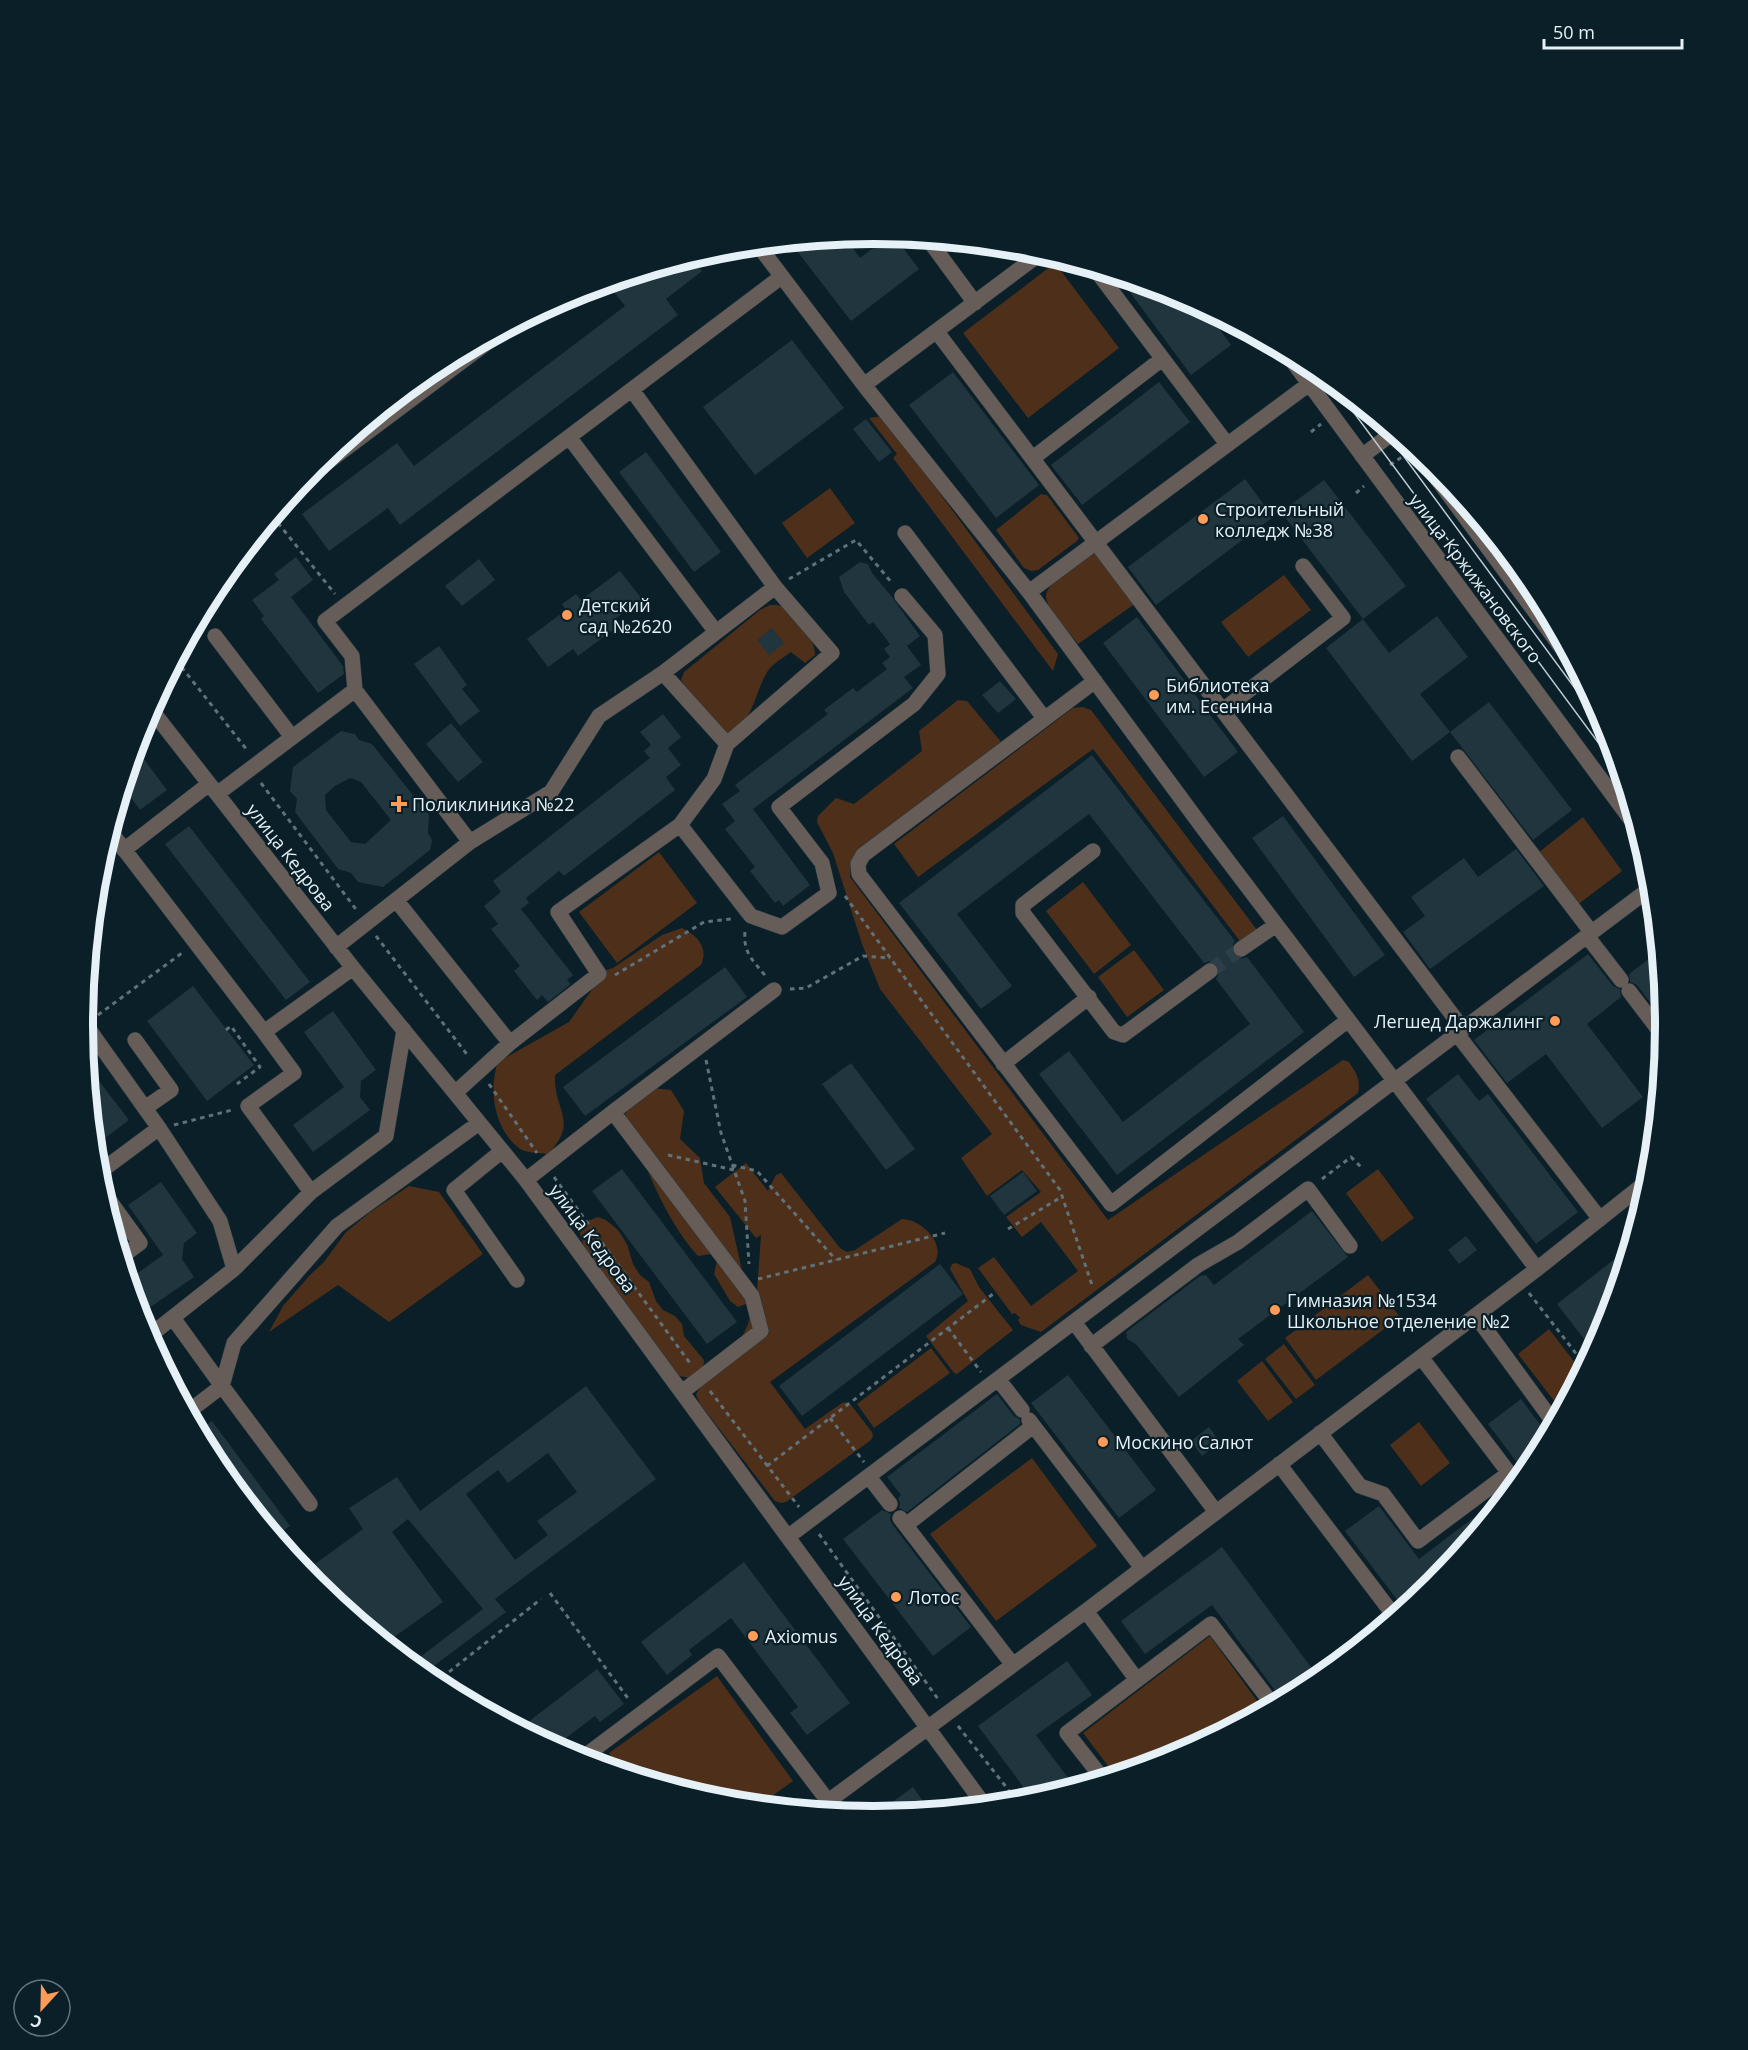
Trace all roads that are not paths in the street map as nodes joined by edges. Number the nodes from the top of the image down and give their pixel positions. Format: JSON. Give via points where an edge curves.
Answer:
{"nodes":[{"id":1,"x":934,"y":247,"type":"edge"},
{"id":2,"x":763,"y":252,"type":"edge"},
{"id":3,"x":1031,"y":260,"type":"edge"},
{"id":4,"x":781,"y":278,"type":"junction"},
{"id":5,"x":1102,"y":278,"type":"edge"},
{"id":6,"x":975,"y":303,"type":"junction"},
{"id":7,"x":937,"y":332,"type":"junction"},
{"id":8,"x":1162,"y":359,"type":"junction"},
{"id":9,"x":454,"y":367,"type":"edge"},
{"id":10,"x":1299,"y":371,"type":"edge"},
{"id":11,"x":1309,"y":384,"type":"junction"},
{"id":12,"x":864,"y":385,"type":"junction"},
{"id":13,"x":632,"y":390,"type":"junction"},
{"id":14,"x":569,"y":437,"type":"junction"},
{"id":15,"x":1388,"y":437,"type":"edge"},
{"id":16,"x":356,"y":441,"type":"edge"},
{"id":17,"x":1227,"y":444,"type":"junction"},
{"id":18,"x":1362,"y":456,"type":"junction"},
{"id":19,"x":1033,"y":458,"type":"junction"},
{"id":20,"x":905,"y":533,"type":"dead end"},
{"id":21,"x":1097,"y":542,"type":"junction"},
{"id":22,"x":1303,"y":566,"type":"dead end"},
{"id":23,"x":775,"y":587,"type":"junction"},
{"id":24,"x":1029,"y":592,"type":"junction"},
{"id":25,"x":903,"y":596,"type":"road end"},
{"id":26,"x":716,"y":632,"type":"junction"},
{"id":27,"x":215,"y":636,"type":"dead end"},
{"id":28,"x":663,"y":673,"type":"junction"},
{"id":29,"x":1095,"y":681,"type":"junction"},
{"id":30,"x":355,"y":690,"type":"junction"},
{"id":31,"x":1223,"y":710,"type":"junction"},
{"id":32,"x":157,"y":716,"type":"edge"},
{"id":33,"x":1044,"y":718,"type":"junction"},
{"id":34,"x":292,"y":737,"type":"junction"},
{"id":35,"x":727,"y":744,"type":"junction"},
{"id":36,"x":1458,"y":757,"type":"dead end"},
{"id":37,"x":213,"y":789,"type":"junction"},
{"id":38,"x":1625,"y":811,"type":"edge"},
{"id":39,"x":680,"y":825,"type":"junction"},
{"id":40,"x":116,"y":840,"type":"edge"},
{"id":41,"x":470,"y":842,"type":"junction"},
{"id":42,"x":124,"y":850,"type":"junction"},
{"id":43,"x":1093,"y":851,"type":"dead end"},
{"id":44,"x":1643,"y":894,"type":"edge"},
{"id":45,"x":396,"y":900,"type":"junction"},
{"id":46,"x":1276,"y":925,"type":"junction"},
{"id":47,"x":1589,"y":934,"type":"junction"},
{"id":48,"x":336,"y":947,"type":"junction"},
{"id":49,"x":1241,"y":949,"type":"tunnel mouth"},
{"id":50,"x":353,"y":968,"type":"junction"},
{"id":51,"x":1210,"y":971,"type":"tunnel mouth"},
{"id":52,"x":774,"y":990,"type":"road end"},
{"id":53,"x":1089,"y":997,"type":"junction"},
{"id":54,"x":1348,"y":1020,"type":"junction"},
{"id":55,"x":1655,"y":1025,"type":"edge"},
{"id":56,"x":404,"y":1030,"type":"junction"},
{"id":57,"x":264,"y":1032,"type":"junction"},
{"id":58,"x":1460,"y":1032,"type":"junction"},
{"id":59,"x":93,"y":1036,"type":"edge"},
{"id":60,"x":135,"y":1040,"type":"dead end"},
{"id":61,"x":510,"y":1043,"type":"junction"},
{"id":62,"x":1004,"y":1064,"type":"junction"},
{"id":63,"x":1394,"y":1081,"type":"junction"},
{"id":64,"x":455,"y":1093,"type":"junction"},
{"id":65,"x":145,"y":1108,"type":"junction"},
{"id":66,"x":613,"y":1112,"type":"junction"},
{"id":67,"x":479,"y":1123,"type":"junction"},
{"id":68,"x":159,"y":1128,"type":"junction"},
{"id":69,"x":502,"y":1151,"type":"junction"},
{"id":70,"x":106,"y":1167,"type":"edge"},
{"id":71,"x":526,"y":1180,"type":"junction"},
{"id":72,"x":311,"y":1192,"type":"junction"},
{"id":73,"x":1636,"y":1193,"type":"edge"},
{"id":74,"x":116,"y":1209,"type":"edge"},
{"id":75,"x":1600,"y":1219,"type":"junction"},
{"id":76,"x":1350,"y":1246,"type":"dead end"},
{"id":77,"x":127,"y":1252,"type":"edge"},
{"id":78,"x":234,"y":1269,"type":"junction"},
{"id":79,"x":1537,"y":1269,"type":"junction"},
{"id":80,"x":517,"y":1280,"type":"dead end"},
{"id":81,"x":1476,"y":1316,"type":"junction"},
{"id":82,"x":173,"y":1318,"type":"junction"},
{"id":83,"x":1074,"y":1322,"type":"junction"},
{"id":84,"x":155,"y":1331,"type":"edge"},
{"id":85,"x":1091,"y":1346,"type":"junction"},
{"id":86,"x":1421,"y":1357,"type":"junction"},
{"id":87,"x":994,"y":1382,"type":"junction"},
{"id":88,"x":222,"y":1386,"type":"junction"},
{"id":89,"x":682,"y":1392,"type":"junction"},
{"id":90,"x":194,"y":1407,"type":"edge"},
{"id":91,"x":1549,"y":1417,"type":"edge"},
{"id":92,"x":1028,"y":1419,"type":"junction"},
{"id":93,"x":1320,"y":1433,"type":"junction"},
{"id":94,"x":1279,"y":1464,"type":"junction"},
{"id":95,"x":871,"y":1475,"type":"junction"},
{"id":96,"x":310,"y":1504,"type":"dead end"},
{"id":97,"x":890,"y":1504,"type":"dead end"},
{"id":98,"x":1216,"y":1512,"type":"junction"},
{"id":99,"x":789,"y":1536,"type":"junction"},
{"id":100,"x":1142,"y":1568,"type":"junction"},
{"id":101,"x":1086,"y":1611,"type":"junction"},
{"id":102,"x":1390,"y":1611,"type":"edge"},
{"id":103,"x":1012,"y":1665,"type":"junction"},
{"id":104,"x":1137,"y":1680,"type":"junction"},
{"id":105,"x":1268,"y":1699,"type":"edge"},
{"id":106,"x":929,"y":1728,"type":"junction"},
{"id":107,"x":590,"y":1752,"type":"edge"},
{"id":108,"x":1097,"y":1773,"type":"edge"},
{"id":109,"x":980,"y":1798,"type":"edge"},
{"id":110,"x":828,"y":1801,"type":"junction"},
{"id":111,"x":824,"y":1804,"type":"edge"}],
"edges":[{"from":1,"to":6,"type":"street"},
{"from":2,"to":4,"type":"street"},
{"from":3,"to":6,"type":"street"},
{"from":4,"to":12,"type":"street"},
{"from":4,"to":13,"type":"street"},
{"from":5,"to":8,"type":"street"},
{"from":6,"to":7,"type":"street"},
{"from":7,"to":12,"type":"street"},
{"from":7,"to":19,"type":"street"},
{"from":8,"to":17,"type":"street"},
{"from":8,"to":19,"type":"street"},
{"from":9,"to":16,"type":"street"},
{"from":10,"to":11,"type":"street","name":"улица Кржижановского"},
{"from":11,"to":17,"type":"street"},
{"from":11,"to":18,"type":"street","name":"улица Кржижановского"},
{"from":12,"to":24,"type":"street"},
{"from":13,"to":14,"type":"street"},
{"from":13,"to":23,"type":"street"},
{"from":14,"to":26,"type":"street"},
{"from":14,"to":30,"type":"street","via":[[325,621],[352,656]]},
{"from":15,"to":18,"type":"street"},
{"from":17,"to":21,"type":"street"},
{"from":18,"to":38,"type":"street","name":"улица Кржижановского"},
{"from":19,"to":21,"type":"street"},
{"from":20,"to":33,"type":"street"},
{"from":21,"to":24,"type":"street"},
{"from":21,"to":31,"type":"street"},
{"from":22,"to":31,"type":"street","via":[[1343,618]]},
{"from":23,"to":26,"type":"street"},
{"from":23,"to":35,"type":"street","via":[[832,653]]},
{"from":24,"to":29,"type":"street"},
{"from":25,"to":39,"type":"street","via":[[935,635],[938,674],[914,704],[779,807],[822,863],[829,893],[783,927],[751,916]]},
{"from":26,"to":28,"type":"street"},
{"from":27,"to":34,"type":"street"},
{"from":28,"to":35,"type":"street"},
{"from":28,"to":41,"type":"street","via":[[599,716],[551,792]]},
{"from":29,"to":33,"type":"street"},
{"from":29,"to":46,"type":"street"},
{"from":30,"to":34,"type":"street"},
{"from":30,"to":41,"type":"street"},
{"from":31,"to":58,"type":"street"},
{"from":32,"to":37,"type":"street","name":"улица Кедрова"},
{"from":33,"to":62,"type":"street","via":[[863,855],[858,864],[860,874]]},
{"from":34,"to":37,"type":"street"},
{"from":35,"to":39,"type":"street","via":[[714,778]]},
{"from":36,"to":47,"type":"street"},
{"from":37,"to":42,"type":"street"},
{"from":37,"to":48,"type":"street","name":"улица Кедрова"},
{"from":39,"to":61,"type":"street","via":[[558,912],[598,974]]},
{"from":40,"to":42,"type":"street"},
{"from":41,"to":45,"type":"street"},
{"from":42,"to":57,"type":"street"},
{"from":43,"to":53,"type":"street","via":[[1023,905],[1023,913]]},
{"from":44,"to":47,"type":"street"},
{"from":45,"to":48,"type":"street"},
{"from":45,"to":61,"type":"street"},
{"from":46,"to":49,"type":"street"},
{"from":46,"to":54,"type":"street"},
{"from":47,"to":55,"type":"street"},
{"from":47,"to":58,"type":"street"},
{"from":48,"to":50,"type":"street","name":"улица Кедрова"},
{"from":50,"to":56,"type":"street","name":"улица Кедрова"},
{"from":50,"to":57,"type":"street"},
{"from":51,"to":53,"type":"street","via":[[1123,1035],[1114,1032]]},
{"from":52,"to":66,"type":"street"},
{"from":53,"to":62,"type":"street"},
{"from":54,"to":62,"type":"street","via":[[1111,1204]]},
{"from":54,"to":63,"type":"street"},
{"from":56,"to":64,"type":"street","name":"улица Кедрова"},
{"from":56,"to":72,"type":"street","via":[[386,1136]]},
{"from":57,"to":72,"type":"street","via":[[294,1073],[248,1106]]},
{"from":58,"to":63,"type":"street"},
{"from":58,"to":75,"type":"street"},
{"from":59,"to":65,"type":"street"},
{"from":60,"to":65,"type":"street","via":[[171,1090]]},
{"from":61,"to":64,"type":"street"},
{"from":63,"to":79,"type":"street"},
{"from":63,"to":83,"type":"street"},
{"from":64,"to":67,"type":"street","name":"улица Кедрова"},
{"from":65,"to":68,"type":"street"},
{"from":66,"to":71,"type":"street"},
{"from":66,"to":89,"type":"street","via":[[752,1296],[761,1331]]},
{"from":67,"to":69,"type":"street","name":"улица Кедрова"},
{"from":67,"to":88,"type":"street","via":[[337,1226],[234,1343]]},
{"from":68,"to":70,"type":"street"},
{"from":68,"to":78,"type":"street","via":[[220,1221]]},
{"from":69,"to":71,"type":"street","name":"улица Кедрова"},
{"from":69,"to":80,"type":"street","via":[[454,1190]]},
{"from":71,"to":89,"type":"street","name":"улица Кедрова"},
{"from":72,"to":78,"type":"street"},
{"from":73,"to":75,"type":"street"},
{"from":74,"to":77,"type":"street","via":[[140,1243]]},
{"from":75,"to":79,"type":"street"},
{"from":76,"to":85,"type":"street","via":[[1308,1190],[1238,1242],[1198,1265]]},
{"from":78,"to":82,"type":"street"},
{"from":79,"to":81,"type":"street"},
{"from":81,"to":86,"type":"street"},
{"from":81,"to":91,"type":"street"},
{"from":82,"to":84,"type":"street"},
{"from":82,"to":88,"type":"street"},
{"from":83,"to":85,"type":"street"},
{"from":83,"to":87,"type":"street"},
{"from":85,"to":98,"type":"street"},
{"from":86,"to":93,"type":"street"},
{"from":86,"to":93,"type":"street","via":[[1509,1473],[1418,1541],[1383,1494],[1360,1486]]},
{"from":87,"to":92,"type":"street"},
{"from":87,"to":95,"type":"street"},
{"from":88,"to":90,"type":"street"},
{"from":88,"to":96,"type":"street"},
{"from":89,"to":99,"type":"street","name":"улица Кедрова"},
{"from":92,"to":100,"type":"street"},
{"from":92,"to":103,"type":"street","via":[[903,1522]]},
{"from":93,"to":94,"type":"street"},
{"from":94,"to":98,"type":"street"},
{"from":94,"to":102,"type":"street"},
{"from":95,"to":97,"type":"street"},
{"from":95,"to":99,"type":"street"},
{"from":98,"to":100,"type":"street"},
{"from":99,"to":106,"type":"street","name":"улица Кедрова"},
{"from":100,"to":101,"type":"street"},
{"from":101,"to":103,"type":"street"},
{"from":101,"to":104,"type":"street"},
{"from":103,"to":106,"type":"street"},
{"from":104,"to":105,"type":"street","via":[[1211,1624]]},
{"from":104,"to":108,"type":"street","via":[[1067,1733]]},
{"from":106,"to":109,"type":"street","name":"улица Кедрова"},
{"from":106,"to":110,"type":"street"},
{"from":107,"to":110,"type":"street","via":[[718,1656]]},
{"from":110,"to":111,"type":"street"}]}
